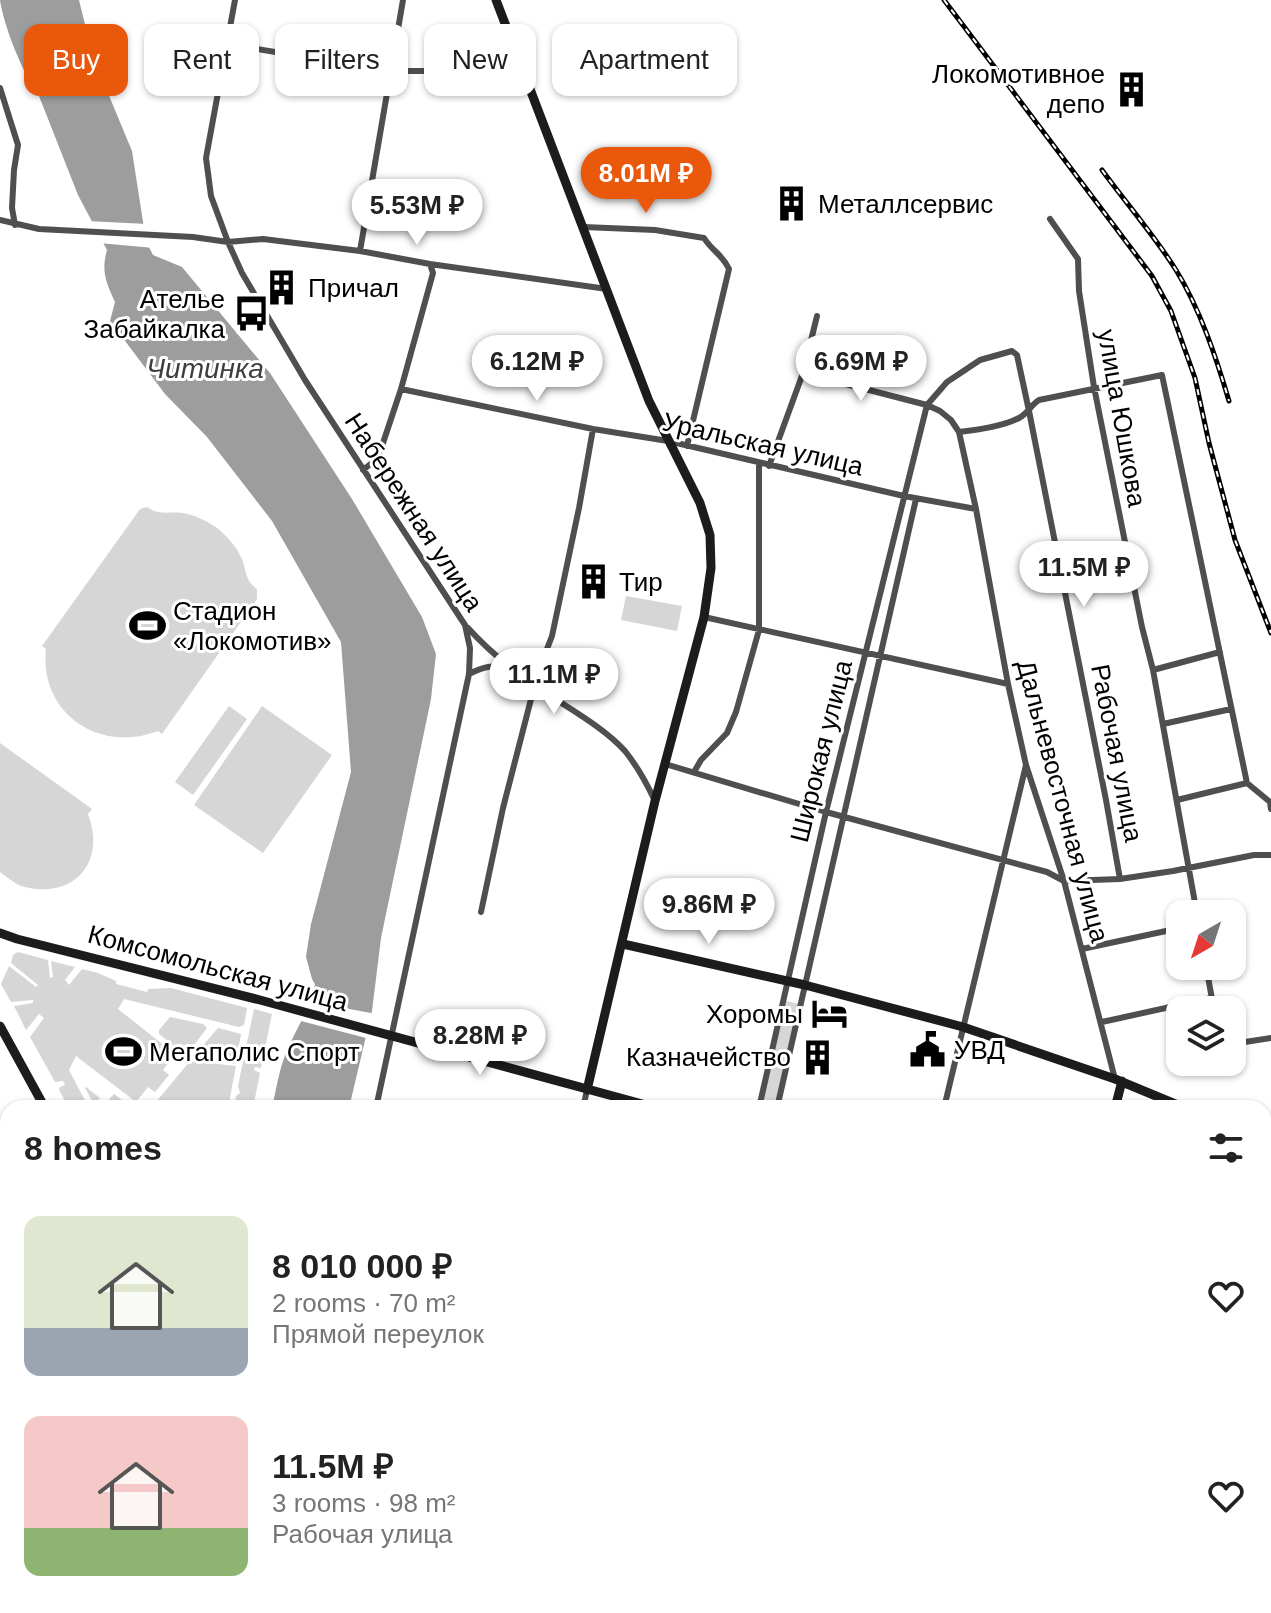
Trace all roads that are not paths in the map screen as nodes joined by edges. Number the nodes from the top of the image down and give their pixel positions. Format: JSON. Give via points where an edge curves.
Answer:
{"nodes":[{"id":1,"x":235,"y":0,"type":"edge"},
{"id":2,"x":403,"y":0,"type":"edge"},
{"id":3,"x":496,"y":0,"type":"edge"},
{"id":4,"x":231,"y":24,"type":"edge"},
{"id":5,"x":399,"y":24,"type":"edge"},
{"id":6,"x":505,"y":24,"type":"edge"},
{"id":7,"x":0,"y":88,"type":"edge"},
{"id":8,"x":217,"y":96,"type":"edge"},
{"id":9,"x":387,"y":96,"type":"edge"},
{"id":10,"x":533,"y":96,"type":"edge"},
{"id":11,"x":1050,"y":219,"type":"dead end"},
{"id":12,"x":0,"y":220,"type":"edge"},
{"id":13,"x":15,"y":225,"type":"junction"},
{"id":14,"x":584,"y":227,"type":"junction"},
{"id":15,"x":228,"y":242,"type":"junction"},
{"id":16,"x":360,"y":251,"type":"junction"},
{"id":17,"x":430,"y":264,"type":"junction"},
{"id":18,"x":607,"y":289,"type":"junction"},
{"id":19,"x":817,"y":316,"type":"dead end"},
{"id":20,"x":803,"y":373,"type":"junction"},
{"id":21,"x":1094,"y":387,"type":"junction"},
{"id":22,"x":401,"y":389,"type":"junction"},
{"id":23,"x":927,"y":405,"type":"junction"},
{"id":24,"x":1029,"y":411,"type":"junction"},
{"id":25,"x":593,"y":429,"type":"junction"},
{"id":26,"x":959,"y":432,"type":"junction"},
{"id":27,"x":668,"y":441,"type":"junction"},
{"id":28,"x":687,"y":446,"type":"junction"},
{"id":29,"x":759,"y":463,"type":"junction"},
{"id":30,"x":769,"y":466,"type":"junction"},
{"id":31,"x":363,"y":470,"type":"junction"},
{"id":32,"x":904,"y":496,"type":"junction"},
{"id":33,"x":916,"y":499,"type":"junction"},
{"id":34,"x":976,"y":509,"type":"junction"},
{"id":35,"x":704,"y":617,"type":"junction"},
{"id":36,"x":465,"y":625,"type":"junction"},
{"id":37,"x":759,"y":630,"type":"junction"},
{"id":38,"x":1220,"y":652,"type":"junction"},
{"id":39,"x":866,"y":653,"type":"junction"},
{"id":40,"x":879,"y":656,"type":"junction"},
{"id":41,"x":1153,"y":670,"type":"junction"},
{"id":42,"x":513,"y":671,"type":"junction"},
{"id":43,"x":469,"y":674,"type":"junction"},
{"id":44,"x":1008,"y":684,"type":"junction"},
{"id":45,"x":536,"y":686,"type":"junction"},
{"id":46,"x":1231,"y":709,"type":"junction"},
{"id":47,"x":1163,"y":724,"type":"junction"},
{"id":48,"x":665,"y":764,"type":"junction"},
{"id":49,"x":1026,"y":765,"type":"junction"},
{"id":50,"x":694,"y":772,"type":"junction"},
{"id":51,"x":1247,"y":783,"type":"junction"},
{"id":52,"x":1177,"y":800,"type":"junction"},
{"id":53,"x":655,"y":801,"type":"junction"},
{"id":54,"x":1271,"y":809,"type":"edge"},
{"id":55,"x":826,"y":812,"type":"junction"},
{"id":56,"x":843,"y":817,"type":"junction"},
{"id":57,"x":1271,"y":855,"type":"edge"},
{"id":58,"x":1002,"y":860,"type":"junction"},
{"id":59,"x":1188,"y":868,"type":"junction"},
{"id":60,"x":1120,"y":879,"type":"junction"},
{"id":61,"x":1064,"y":881,"type":"junction"},
{"id":62,"x":1194,"y":900,"type":"edge"},
{"id":63,"x":481,"y":912,"type":"dead end"},
{"id":64,"x":1166,"y":931,"type":"edge"},
{"id":65,"x":3,"y":937,"type":"edge"},
{"id":66,"x":623,"y":944,"type":"junction"},
{"id":67,"x":1082,"y":949,"type":"junction"},
{"id":68,"x":788,"y":981,"type":"junction"},
{"id":69,"x":805,"y":985,"type":"junction"},
{"id":70,"x":1166,"y":1008,"type":"edge"},
{"id":71,"x":1102,"y":1022,"type":"junction"},
{"id":72,"x":0,"y":1026,"type":"edge"},
{"id":73,"x":963,"y":1027,"type":"junction"},
{"id":74,"x":386,"y":1035,"type":"junction"},
{"id":75,"x":1271,"y":1038,"type":"edge"},
{"id":76,"x":1246,"y":1042,"type":"edge"},
{"id":77,"x":1118,"y":1080,"type":"junction"},
{"id":78,"x":587,"y":1090,"type":"junction"},
{"id":79,"x":41,"y":1100,"type":"edge"},
{"id":80,"x":377,"y":1100,"type":"edge"},
{"id":81,"x":585,"y":1100,"type":"edge"},
{"id":82,"x":626,"y":1100,"type":"edge"},
{"id":83,"x":761,"y":1100,"type":"edge"},
{"id":84,"x":779,"y":1100,"type":"edge"},
{"id":85,"x":946,"y":1100,"type":"edge"},
{"id":86,"x":1116,"y":1100,"type":"edge"},
{"id":87,"x":1166,"y":1100,"type":"edge"}],
"edges":[{"from":1,"to":4,"type":"street","name":"Набережная улица"},
{"from":2,"to":5,"type":"street"},
{"from":3,"to":6,"type":"main road"},
{"from":7,"to":13,"type":"street","via":[[18,145]]},
{"from":8,"to":15,"type":"street","name":"Набережная улица","via":[[206,158],[211,196]]},
{"from":9,"to":16,"type":"street"},
{"from":10,"to":14,"type":"main road"},
{"from":11,"to":21,"type":"street","name":"улица Юшкова","via":[[1078,259]]},
{"from":12,"to":13,"type":"street"},
{"from":13,"to":15,"type":"street"},
{"from":14,"to":18,"type":"main road"},
{"from":14,"to":28,"type":"street","via":[[704,238],[724,258],[729,269]]},
{"from":15,"to":16,"type":"street","via":[[258,238]]},
{"from":15,"to":31,"type":"street","name":"Набережная улица","via":[[272,326]]},
{"from":16,"to":17,"type":"street"},
{"from":17,"to":18,"type":"street"},
{"from":17,"to":22,"type":"street","via":[[433,273]]},
{"from":18,"to":27,"type":"main road"},
{"from":19,"to":20,"type":"street"},
{"from":20,"to":23,"type":"street"},
{"from":20,"to":30,"type":"street"},
{"from":21,"to":24,"type":"street","via":[[1039,400]]},
{"from":21,"to":38,"type":"street","via":[[1162,375]]},
{"from":21,"to":41,"type":"street","name":"улица Юшкова"},
{"from":22,"to":25,"type":"street","name":"Уральская улица"},
{"from":22,"to":31,"type":"street","via":[[378,458]]},
{"from":23,"to":24,"type":"street","name":"Рабочая улица","via":[[947,382],[980,360],[1012,351]]},
{"from":23,"to":26,"type":"street","via":[[951,420]]},
{"from":23,"to":32,"type":"street","name":"Широкая улица"},
{"from":24,"to":26,"type":"street","via":[[1007,423]]},
{"from":24,"to":60,"type":"street","name":"Рабочая улица"},
{"from":25,"to":27,"type":"street","name":"Уральская улица"},
{"from":25,"to":45,"type":"street","via":[[555,621]]},
{"from":26,"to":34,"type":"street","name":"Дальневосточная улица"},
{"from":27,"to":28,"type":"street","name":"Уральская улица"},
{"from":27,"to":35,"type":"main road","via":[[710,535]]},
{"from":28,"to":29,"type":"street","name":"Уральская улица"},
{"from":29,"to":30,"type":"street","name":"Уральская улица"},
{"from":29,"to":37,"type":"street"},
{"from":30,"to":32,"type":"street","name":"Уральская улица"},
{"from":31,"to":36,"type":"street","name":"Набережная улица"},
{"from":32,"to":33,"type":"street","name":"Уральская улица"},
{"from":32,"to":39,"type":"street","name":"Широкая улица"},
{"from":33,"to":34,"type":"street","name":"Уральская улица"},
{"from":33,"to":40,"type":"street","name":"Широкая улица"},
{"from":34,"to":44,"type":"street","name":"Дальневосточная улица"},
{"from":35,"to":37,"type":"street"},
{"from":35,"to":48,"type":"main road"},
{"from":36,"to":42,"type":"street"},
{"from":36,"to":43,"type":"street","name":"Набережная улица"},
{"from":37,"to":39,"type":"street"},
{"from":37,"to":50,"type":"street","via":[[727,733]]},
{"from":38,"to":41,"type":"street"},
{"from":38,"to":46,"type":"street"},
{"from":39,"to":40,"type":"street"},
{"from":39,"to":55,"type":"street","name":"Широкая улица"},
{"from":40,"to":44,"type":"street"},
{"from":40,"to":56,"type":"street","name":"Широкая улица"},
{"from":41,"to":47,"type":"street","name":"улица Юшкова"},
{"from":42,"to":43,"type":"street","via":[[496,665]]},
{"from":42,"to":45,"type":"street"},
{"from":43,"to":74,"type":"street","name":"Набережная улица"},
{"from":44,"to":49,"type":"street","name":"Дальневосточная улица"},
{"from":45,"to":53,"type":"street","via":[[623,749]]},
{"from":45,"to":63,"type":"street"},
{"from":46,"to":47,"type":"street"},
{"from":46,"to":51,"type":"street"},
{"from":47,"to":52,"type":"street","name":"улица Юшкова"},
{"from":48,"to":50,"type":"street"},
{"from":48,"to":53,"type":"main road"},
{"from":49,"to":58,"type":"street"},
{"from":49,"to":61,"type":"street","name":"Дальневосточная улица"},
{"from":50,"to":55,"type":"street"},
{"from":51,"to":52,"type":"street"},
{"from":51,"to":54,"type":"street","via":[[1270,802]]},
{"from":52,"to":59,"type":"street","name":"улица Юшкова"},
{"from":53,"to":66,"type":"main road"},
{"from":55,"to":56,"type":"street"},
{"from":55,"to":68,"type":"street","name":"Широкая улица"},
{"from":56,"to":58,"type":"street"},
{"from":56,"to":69,"type":"street","name":"Широкая улица"},
{"from":57,"to":59,"type":"street"},
{"from":58,"to":61,"type":"street"},
{"from":58,"to":73,"type":"street"},
{"from":59,"to":60,"type":"street"},
{"from":59,"to":62,"type":"street","name":"улица Юшкова"},
{"from":60,"to":61,"type":"street"},
{"from":61,"to":67,"type":"street","name":"Дальневосточная улица"},
{"from":64,"to":67,"type":"street"},
{"from":65,"to":74,"type":"main road","name":"Комсомольская улица"},
{"from":66,"to":68,"type":"main road"},
{"from":66,"to":78,"type":"main road"},
{"from":67,"to":71,"type":"street","name":"Дальневосточная улица"},
{"from":68,"to":69,"type":"main road"},
{"from":68,"to":83,"type":"street","name":"Широкая улица"},
{"from":69,"to":73,"type":"main road"},
{"from":69,"to":84,"type":"street","name":"Широкая улица"},
{"from":70,"to":71,"type":"street"},
{"from":71,"to":77,"type":"street","name":"Дальневосточная улица"},
{"from":72,"to":79,"type":"main road"},
{"from":73,"to":77,"type":"main road"},
{"from":73,"to":85,"type":"street"},
{"from":74,"to":78,"type":"main road","name":"Комсомольская улица"},
{"from":74,"to":80,"type":"street","name":"Набережная улица"},
{"from":75,"to":76,"type":"street"},
{"from":77,"to":86,"type":"main road"},
{"from":77,"to":87,"type":"main road"},
{"from":78,"to":81,"type":"street"},
{"from":78,"to":82,"type":"main road","name":"Комсомольская улица"}]}
